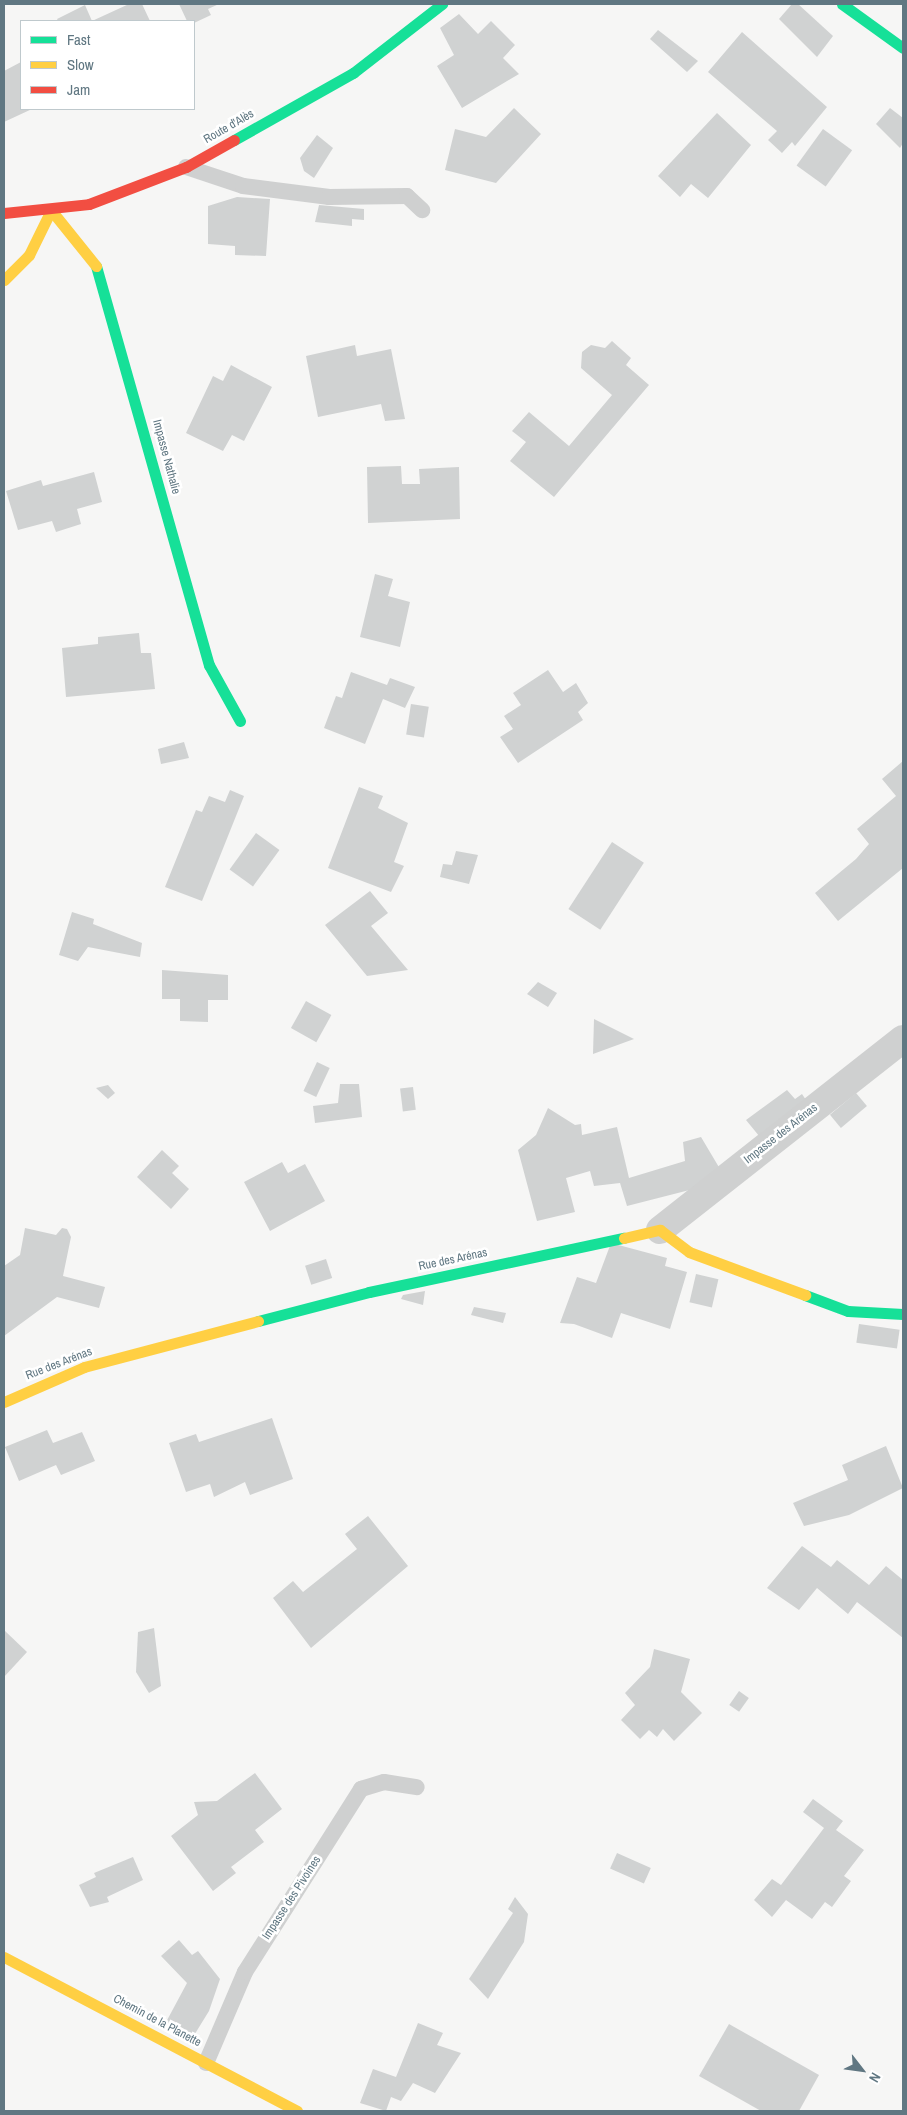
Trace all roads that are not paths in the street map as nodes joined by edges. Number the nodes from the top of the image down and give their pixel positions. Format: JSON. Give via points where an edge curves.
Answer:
{"nodes":[{"id":1,"x":442,"y":4,"type":"edge"},
{"id":2,"x":842,"y":4,"type":"edge"},
{"id":3,"x":903,"y":48,"type":"edge"},
{"id":4,"x":186,"y":167,"type":"junction"},
{"id":5,"x":51,"y":210,"type":"junction"},
{"id":6,"x":422,"y":210,"type":"dead end"},
{"id":7,"x":4,"y":213,"type":"edge"},
{"id":8,"x":4,"y":280,"type":"edge"},
{"id":9,"x":240,"y":720,"type":"dead end"},
{"id":10,"x":903,"y":1039,"type":"edge"},
{"id":11,"x":660,"y":1230,"type":"junction"},
{"id":12,"x":903,"y":1314,"type":"edge"},
{"id":13,"x":4,"y":1402,"type":"edge"},
{"id":14,"x":417,"y":1787,"type":"dead end"},
{"id":15,"x":4,"y":1957,"type":"edge"},
{"id":16,"x":206,"y":2063,"type":"junction"},
{"id":17,"x":287,"y":2109,"type":"edge"}],
"edges":[{"from":1,"to":4,"type":"street","name":"Route d'Alès","via":[[353,72]]},
{"from":2,"to":3,"type":"street"},
{"from":4,"to":5,"type":"street","name":"Route d'Alès","via":[[89,204]]},
{"from":4,"to":6,"type":"lane","via":[[243,186],[329,198],[407,196]]},
{"from":5,"to":7,"type":"street","name":"Route d'Alès"},
{"from":5,"to":8,"type":"street","via":[[29,255]]},
{"from":5,"to":9,"type":"street","name":"Impasse Nathalie","via":[[97,268],[210,664]]},
{"from":10,"to":11,"type":"street","name":"Impasse des Arénas"},
{"from":11,"to":12,"type":"street","via":[[689,1252],[848,1312]]},
{"from":11,"to":13,"type":"street","name":"Rue des Arénas","via":[[369,1292],[84,1367]]},
{"from":14,"to":16,"type":"lane","name":"Impasse des Pivoines","via":[[384,1782],[361,1789],[245,1972]]},
{"from":15,"to":16,"type":"street","name":"Chemin de la Planette"},
{"from":16,"to":17,"type":"street","name":"Chemin de la Planette"}]}
